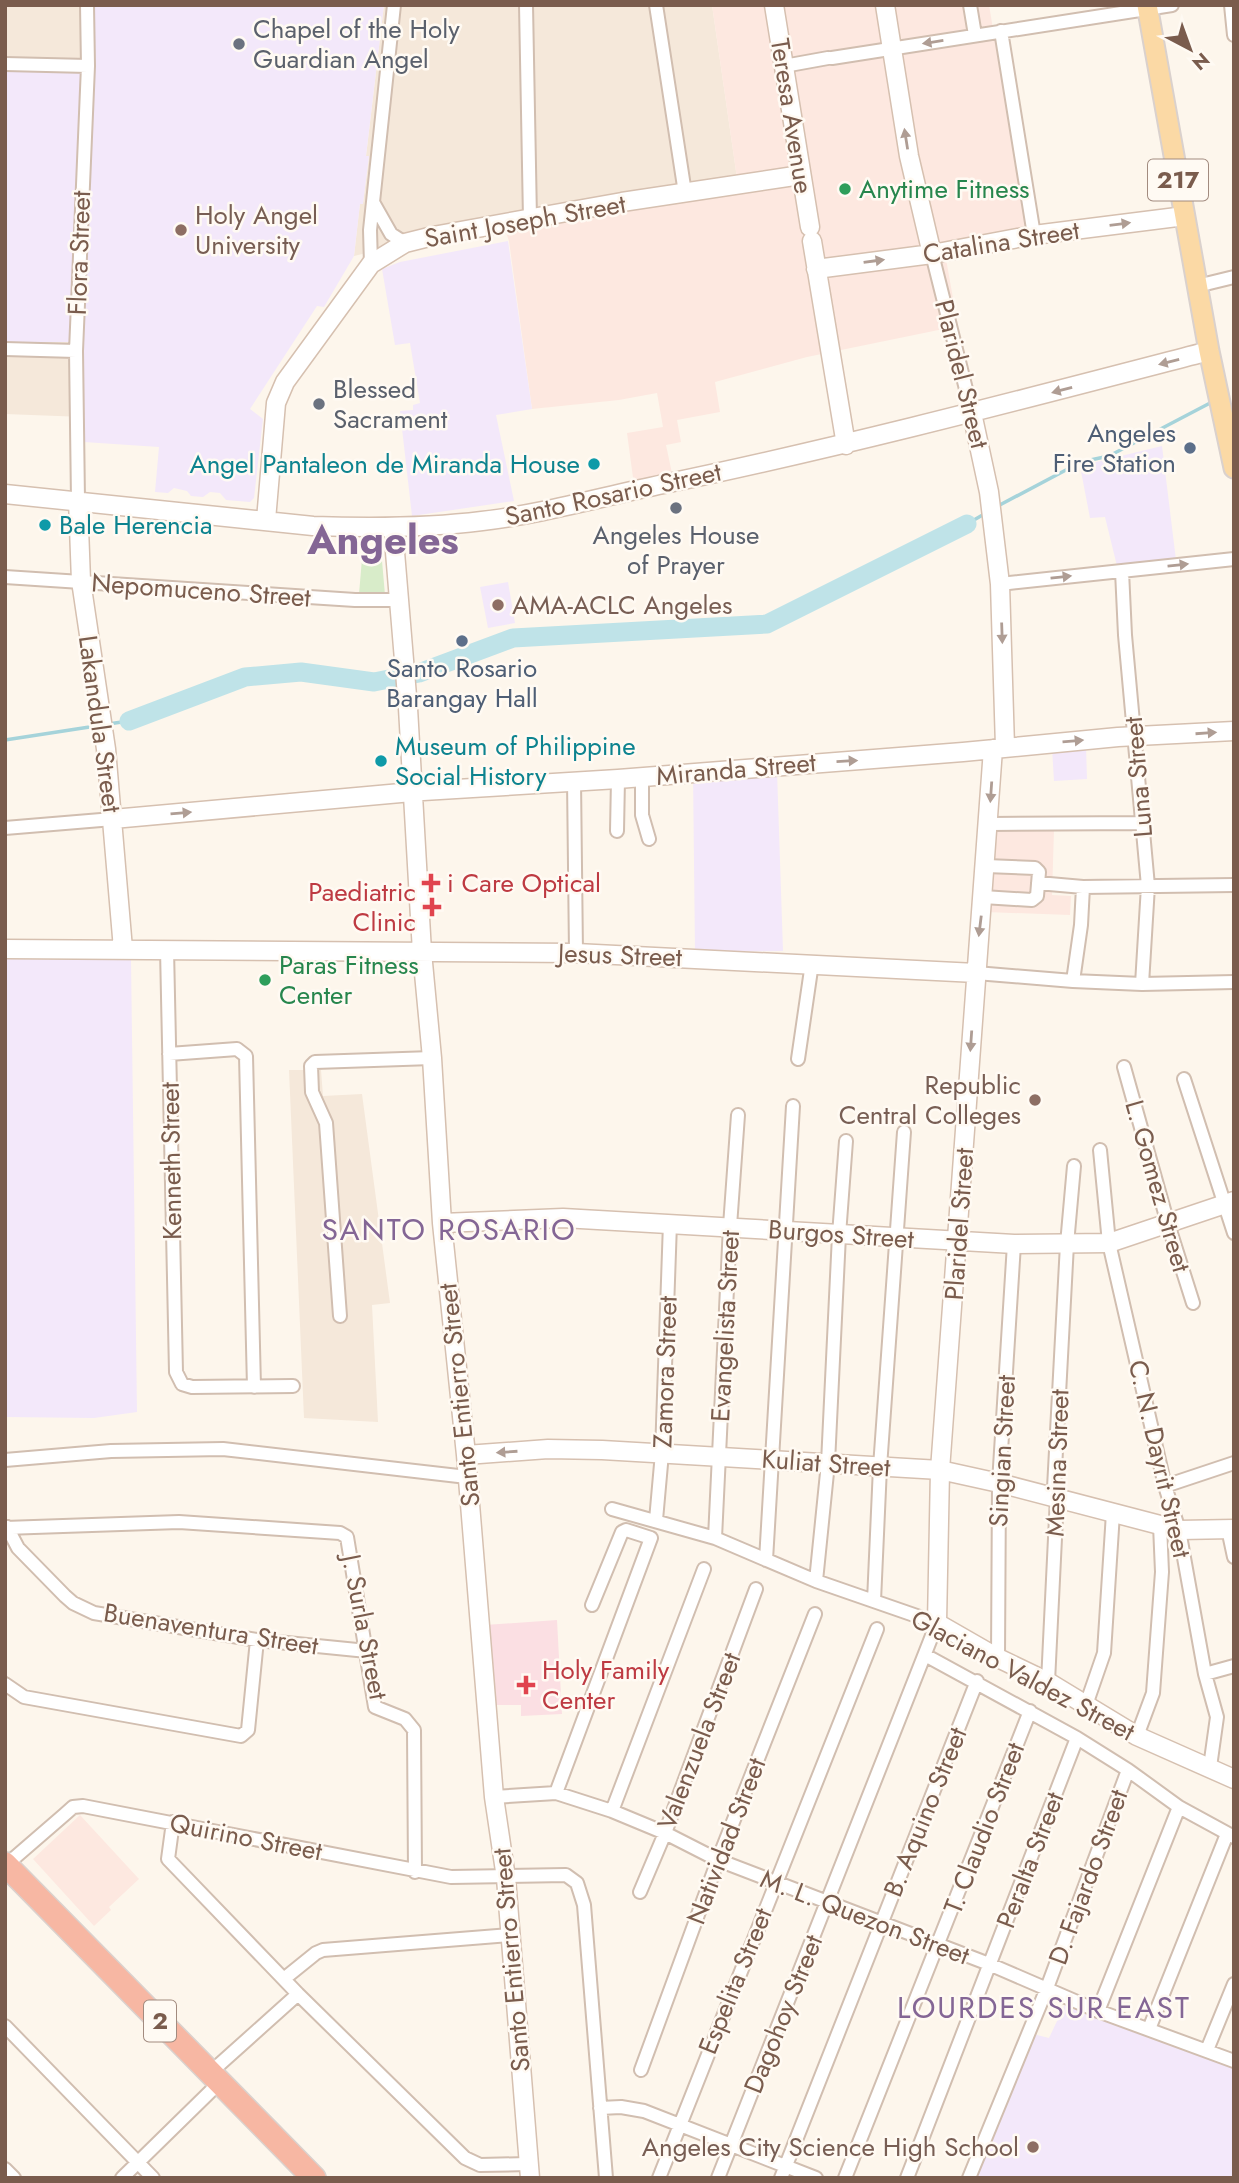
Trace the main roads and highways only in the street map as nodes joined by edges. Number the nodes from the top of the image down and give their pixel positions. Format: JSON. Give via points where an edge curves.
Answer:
{"nodes":[{"id":1,"x":1147,"y":7,"type":"edge"},
{"id":2,"x":1234,"y":468,"type":"edge"},
{"id":3,"x":6,"y":1865,"type":"edge"},
{"id":4,"x":314,"y":2178,"type":"edge"}],
"edges":[{"from":1,"to":2,"type":"main road","number":"217"},
{"from":3,"to":4,"type":"highway","number":"2"}]}
